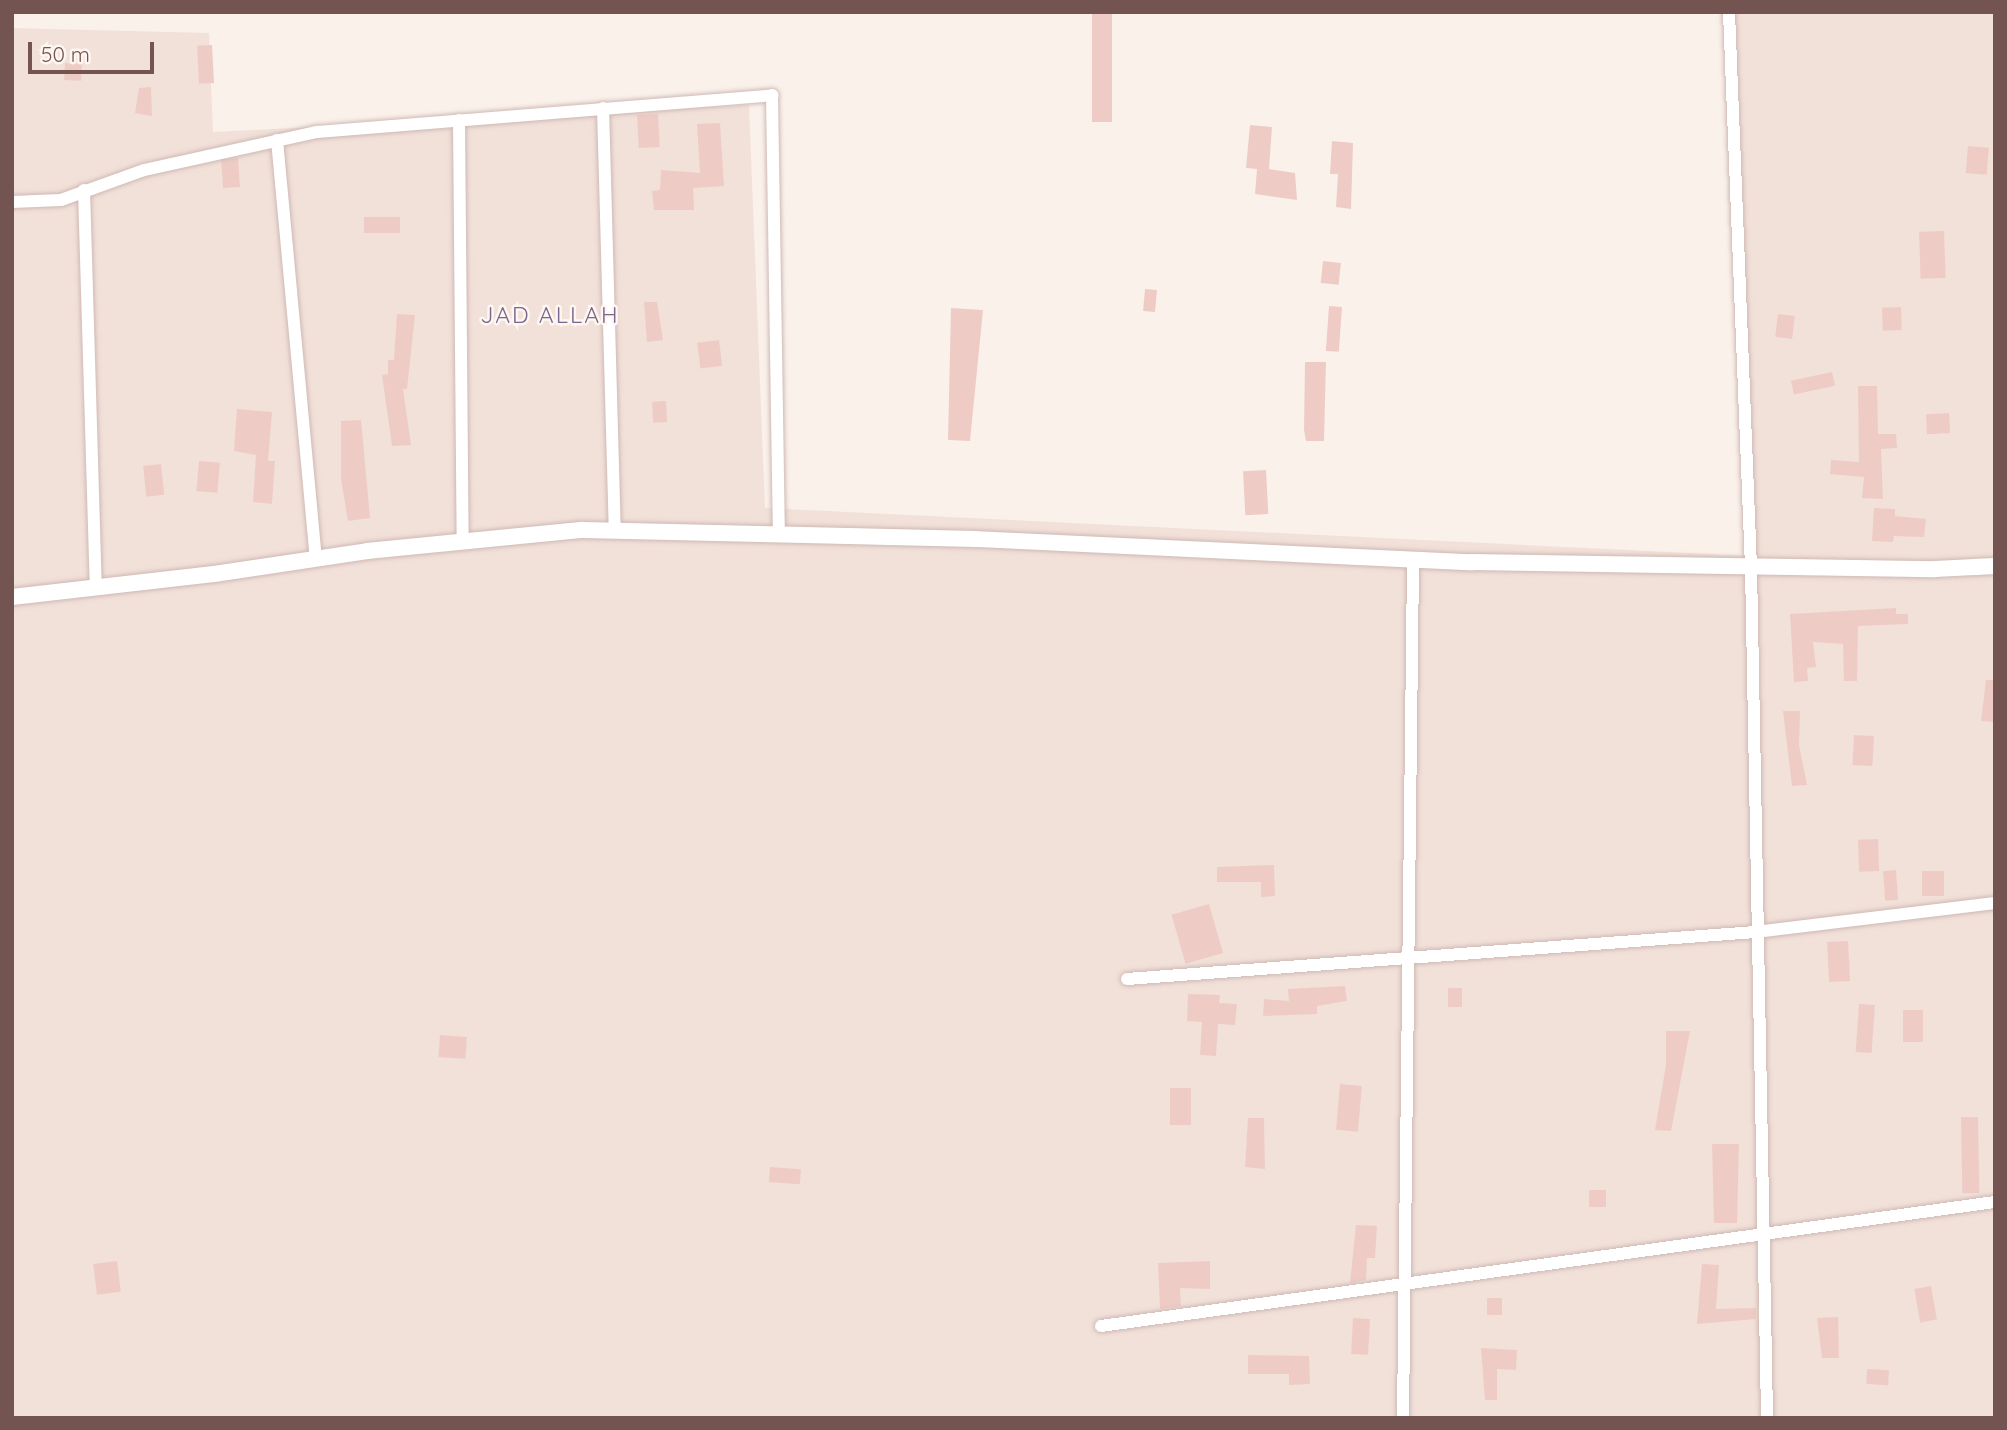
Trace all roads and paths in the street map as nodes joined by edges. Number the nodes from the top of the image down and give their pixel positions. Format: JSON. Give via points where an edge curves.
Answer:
{"nodes":[{"id":1,"x":1729,"y":12,"type":"edge"},
{"id":2,"x":603,"y":108,"type":"junction"},
{"id":3,"x":459,"y":120,"type":"junction"},
{"id":4,"x":277,"y":140,"type":"junction"},
{"id":5,"x":84,"y":190,"type":"junction"},
{"id":6,"x":12,"y":202,"type":"edge"},
{"id":7,"x":615,"y":530,"type":"junction"},
{"id":8,"x":779,"y":535,"type":"junction"},
{"id":9,"x":463,"y":541,"type":"junction"},
{"id":10,"x":316,"y":558,"type":"junction"},
{"id":11,"x":1413,"y":559,"type":"junction"},
{"id":12,"x":1751,"y":566,"type":"junction"},
{"id":13,"x":1995,"y":566,"type":"edge"},
{"id":14,"x":96,"y":587,"type":"junction"},
{"id":15,"x":12,"y":597,"type":"edge"},
{"id":16,"x":1995,"y":903,"type":"edge"},
{"id":17,"x":1755,"y":932,"type":"junction"},
{"id":18,"x":1408,"y":960,"type":"junction"},
{"id":19,"x":1127,"y":979,"type":"dead end"},
{"id":20,"x":1995,"y":1202,"type":"edge"},
{"id":21,"x":1765,"y":1237,"type":"junction"},
{"id":22,"x":1405,"y":1286,"type":"junction"},
{"id":23,"x":1101,"y":1326,"type":"dead end"},
{"id":24,"x":1403,"y":1418,"type":"edge"},
{"id":25,"x":1767,"y":1418,"type":"edge"}],
"edges":[{"from":1,"to":12,"type":"street"},
{"from":2,"to":3,"type":"street"},
{"from":2,"to":7,"type":"street"},
{"from":2,"to":8,"type":"street","via":[[772,94]]},
{"from":3,"to":4,"type":"street","via":[[317,132]]},
{"from":3,"to":9,"type":"street"},
{"from":4,"to":5,"type":"street","via":[[144,170]]},
{"from":4,"to":10,"type":"street"},
{"from":5,"to":6,"type":"street","via":[[61,200]]},
{"from":5,"to":14,"type":"street"},
{"from":7,"to":8,"type":"street"},
{"from":7,"to":9,"type":"street"},
{"from":8,"to":11,"type":"street"},
{"from":9,"to":10,"type":"street"},
{"from":10,"to":14,"type":"street"},
{"from":11,"to":12,"type":"street"},
{"from":11,"to":18,"type":"street"},
{"from":12,"to":13,"type":"street"},
{"from":12,"to":17,"type":"street"},
{"from":14,"to":15,"type":"street"},
{"from":16,"to":17,"type":"street"},
{"from":17,"to":18,"type":"street"},
{"from":17,"to":21,"type":"street"},
{"from":18,"to":19,"type":"street"},
{"from":18,"to":22,"type":"street"},
{"from":20,"to":21,"type":"street"},
{"from":21,"to":22,"type":"street"},
{"from":21,"to":25,"type":"street"},
{"from":22,"to":23,"type":"street"},
{"from":22,"to":24,"type":"street"}]}
